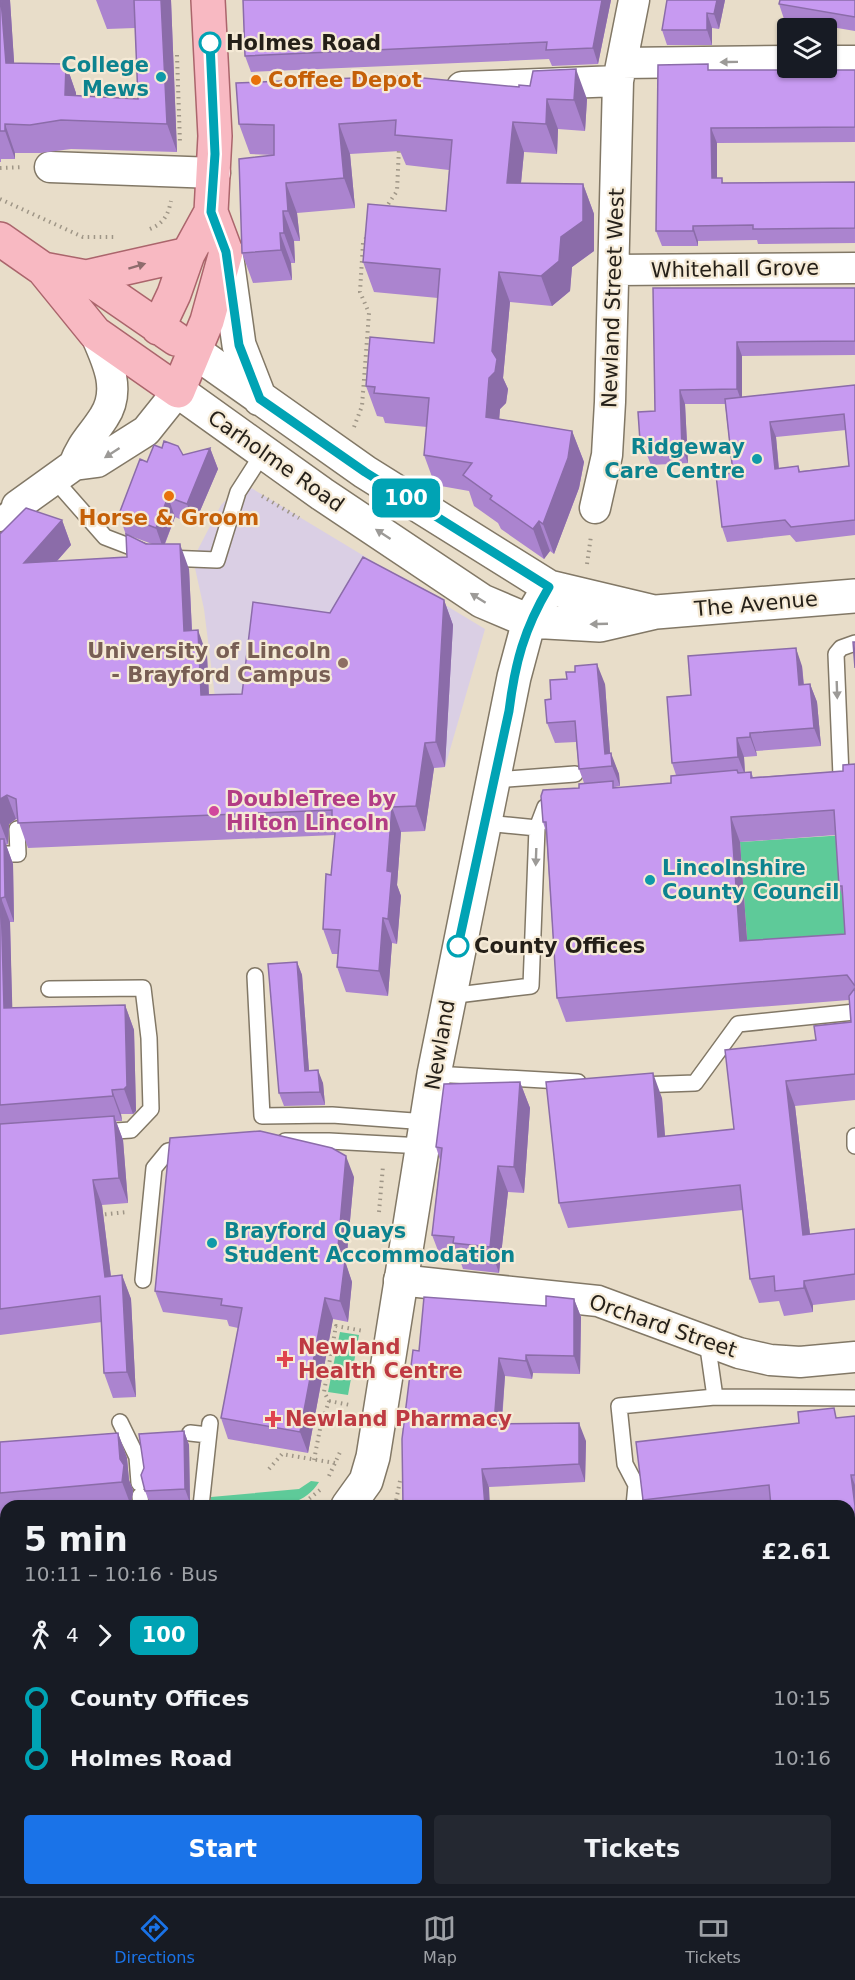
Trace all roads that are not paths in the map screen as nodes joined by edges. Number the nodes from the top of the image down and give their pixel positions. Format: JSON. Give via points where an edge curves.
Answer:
{"nodes":[{"id":1,"x":208,"y":0,"type":"edge"},
{"id":2,"x":634,"y":0,"type":"edge"},
{"id":3,"x":837,"y":61,"type":"edge"},
{"id":4,"x":855,"y":61,"type":"edge"},
{"id":5,"x":777,"y":62,"type":"edge"},
{"id":6,"x":620,"y":72,"type":"junction"},
{"id":7,"x":434,"y":88,"type":"edge"},
{"id":8,"x":50,"y":167,"type":"dead end"},
{"id":9,"x":215,"y":173,"type":"junction"},
{"id":10,"x":211,"y":212,"type":"junction"},
{"id":11,"x":0,"y":239,"type":"edge"},
{"id":12,"x":226,"y":252,"type":"junction"},
{"id":13,"x":188,"y":254,"type":"junction"},
{"id":14,"x":855,"y":268,"type":"edge"},
{"id":15,"x":43,"y":270,"type":"junction"},
{"id":16,"x":615,"y":270,"type":"junction"},
{"id":17,"x":86,"y":277,"type":"junction"},
{"id":18,"x":158,"y":328,"type":"junction"},
{"id":19,"x":95,"y":333,"type":"junction"},
{"id":20,"x":194,"y":351,"type":"junction"},
{"id":21,"x":173,"y":388,"type":"junction"},
{"id":22,"x":260,"y":399,"type":"junction"},
{"id":23,"x":263,"y":453,"type":"junction"},
{"id":24,"x":64,"y":472,"type":"junction"},
{"id":25,"x":595,"y":508,"type":"road end"},
{"id":26,"x":9,"y":520,"type":"edge"},
{"id":27,"x":549,"y":587,"type":"junction"},
{"id":28,"x":855,"y":596,"type":"edge"},
{"id":29,"x":656,"y":612,"type":"junction"},
{"id":30,"x":529,"y":621,"type":"junction"},
{"id":31,"x":855,"y":644,"type":"edge"},
{"id":32,"x":575,"y":774,"type":"edge"},
{"id":33,"x":842,"y":776,"type":"edge"},
{"id":34,"x":494,"y":780,"type":"junction"},
{"id":35,"x":575,"y":800,"type":"edge"},
{"id":36,"x":486,"y":823,"type":"junction"},
{"id":37,"x":537,"y":828,"type":"junction"},
{"id":38,"x":16,"y":829,"type":"edge"},
{"id":39,"x":0,"y":854,"type":"edge"},
{"id":40,"x":255,"y":976,"type":"dead end"},
{"id":41,"x":49,"y":989,"type":"dead end"},
{"id":42,"x":449,"y":996,"type":"junction"},
{"id":43,"x":855,"y":1011,"type":"edge"},
{"id":44,"x":434,"y":1074,"type":"junction"},
{"id":45,"x":597,"y":1083,"type":"edge"},
{"id":46,"x":621,"y":1084,"type":"edge"},
{"id":47,"x":88,"y":1133,"type":"edge"},
{"id":48,"x":425,"y":1134,"type":"junction"},
{"id":49,"x":855,"y":1136,"type":"edge"},
{"id":50,"x":272,"y":1142,"type":"edge"},
{"id":51,"x":200,"y":1146,"type":"edge"},
{"id":52,"x":855,"y":1146,"type":"edge"},
{"id":53,"x":143,"y":1280,"type":"dead end"},
{"id":54,"x":399,"y":1280,"type":"junction"},
{"id":55,"x":707,"y":1341,"type":"junction"},
{"id":56,"x":855,"y":1358,"type":"edge"},
{"id":57,"x":715,"y":1398,"type":"junction"},
{"id":58,"x":855,"y":1398,"type":"edge"},
{"id":59,"x":120,"y":1422,"type":"dead end"},
{"id":60,"x":190,"y":1433,"type":"dead end"},
{"id":61,"x":140,"y":1495,"type":"edge"},
{"id":62,"x":202,"y":1500,"type":"edge"},
{"id":63,"x":354,"y":1500,"type":"edge"},
{"id":64,"x":635,"y":1500,"type":"edge"}],
"edges":[{"from":1,"to":9,"type":"main road","via":[[224,97]]},
{"from":2,"to":6,"type":"street","name":"Newland Street West"},
{"from":3,"to":4,"type":"street"},
{"from":5,"to":6,"type":"street","one_way":true},
{"from":6,"to":7,"type":"street"},
{"from":6,"to":16,"type":"street","name":"Newland Street West"},
{"from":8,"to":9,"type":"street"},
{"from":9,"to":10,"type":"main road"},
{"from":10,"to":12,"type":"main road"},
{"from":10,"to":13,"type":"main road"},
{"from":11,"to":15,"type":"main road"},
{"from":12,"to":20,"type":"main road","via":[[207,321]]},
{"from":12,"to":22,"type":"main road","via":[[239,345]]},
{"from":17,"to":13,"type":"main road","one_way":true},
{"from":13,"to":18,"type":"main road"},
{"from":14,"to":16,"type":"street","name":"Whitehall Grove"},
{"from":15,"to":17,"type":"main road"},
{"from":15,"to":19,"type":"main road"},
{"from":16,"to":25,"type":"street","name":"Newland Street West","via":[[607,455]]},
{"from":17,"to":18,"type":"main road"},
{"from":18,"to":20,"type":"main road"},
{"from":18,"to":21,"type":"main road"},
{"from":19,"to":21,"type":"main road"},
{"from":19,"to":24,"type":"street","via":[[111,368],[112,402]]},
{"from":20,"to":21,"type":"main road"},
{"from":20,"to":22,"type":"main road","name":"Carholme Road"},
{"from":21,"to":23,"type":"main road","name":"Carholme Road"},
{"from":21,"to":24,"type":"street","one_way":true,"via":[[146,431],[98,462]]},
{"from":22,"to":27,"type":"main road","name":"Carholme Road","via":[[337,453]]},
{"from":23,"to":24,"type":"lane","via":[[238,492],[217,560],[159,558],[105,537]]},
{"from":30,"to":23,"type":"main road","name":"Carholme Road","one_way":true,"via":[[482,601]]},
{"from":24,"to":26,"type":"street"},
{"from":27,"to":29,"type":"main road","name":"The Avenue"},
{"from":27,"to":30,"type":"main road","name":"Newland"},
{"from":28,"to":29,"type":"main road","name":"The Avenue"},
{"from":29,"to":30,"type":"main road","name":"The Avenue","one_way":true,"via":[[600,625]]},
{"from":30,"to":34,"type":"main road","name":"Newland"},
{"from":31,"to":33,"type":"lane","one_way":true,"via":[[836,654]]},
{"from":32,"to":34,"type":"lane"},
{"from":34,"to":36,"type":"main road","name":"Newland"},
{"from":35,"to":37,"type":"lane","via":[[552,802],[545,807]]},
{"from":36,"to":37,"type":"lane"},
{"from":36,"to":42,"type":"main road","name":"Newland"},
{"from":37,"to":42,"type":"lane","one_way":true,"via":[[531,986]]},
{"from":38,"to":39,"type":"lane","via":[[18,854]]},
{"from":40,"to":48,"type":"lane","via":[[262,1116],[332,1115]]},
{"from":41,"to":47,"type":"lane","via":[[144,988],[151,1109],[131,1130]]},
{"from":42,"to":44,"type":"main road","name":"Newland"},
{"from":43,"to":46,"type":"lane","via":[[738,1024],[695,1083]]},
{"from":44,"to":45,"type":"lane"},
{"from":44,"to":48,"type":"main road","name":"Newland"},
{"from":48,"to":50,"type":"lane","via":[[386,1144]]},
{"from":48,"to":54,"type":"main road","name":"Newland"},
{"from":49,"to":52,"type":"lane"},
{"from":51,"to":53,"type":"lane","via":[[168,1151],[154,1168]]},
{"from":54,"to":55,"type":"street","name":"Orchard Street","via":[[598,1301]]},
{"from":54,"to":63,"type":"main road","name":"Newland","via":[[373,1457],[366,1481]]},
{"from":55,"to":56,"type":"street","name":"Orchard Street","via":[[770,1360]]},
{"from":55,"to":57,"type":"lane"},
{"from":57,"to":58,"type":"lane"},
{"from":57,"to":64,"type":"lane","via":[[619,1406],[625,1464],[636,1485]]},
{"from":59,"to":61,"type":"lane","via":[[137,1457]]},
{"from":60,"to":62,"type":"lane","via":[[209,1429]]}]}
